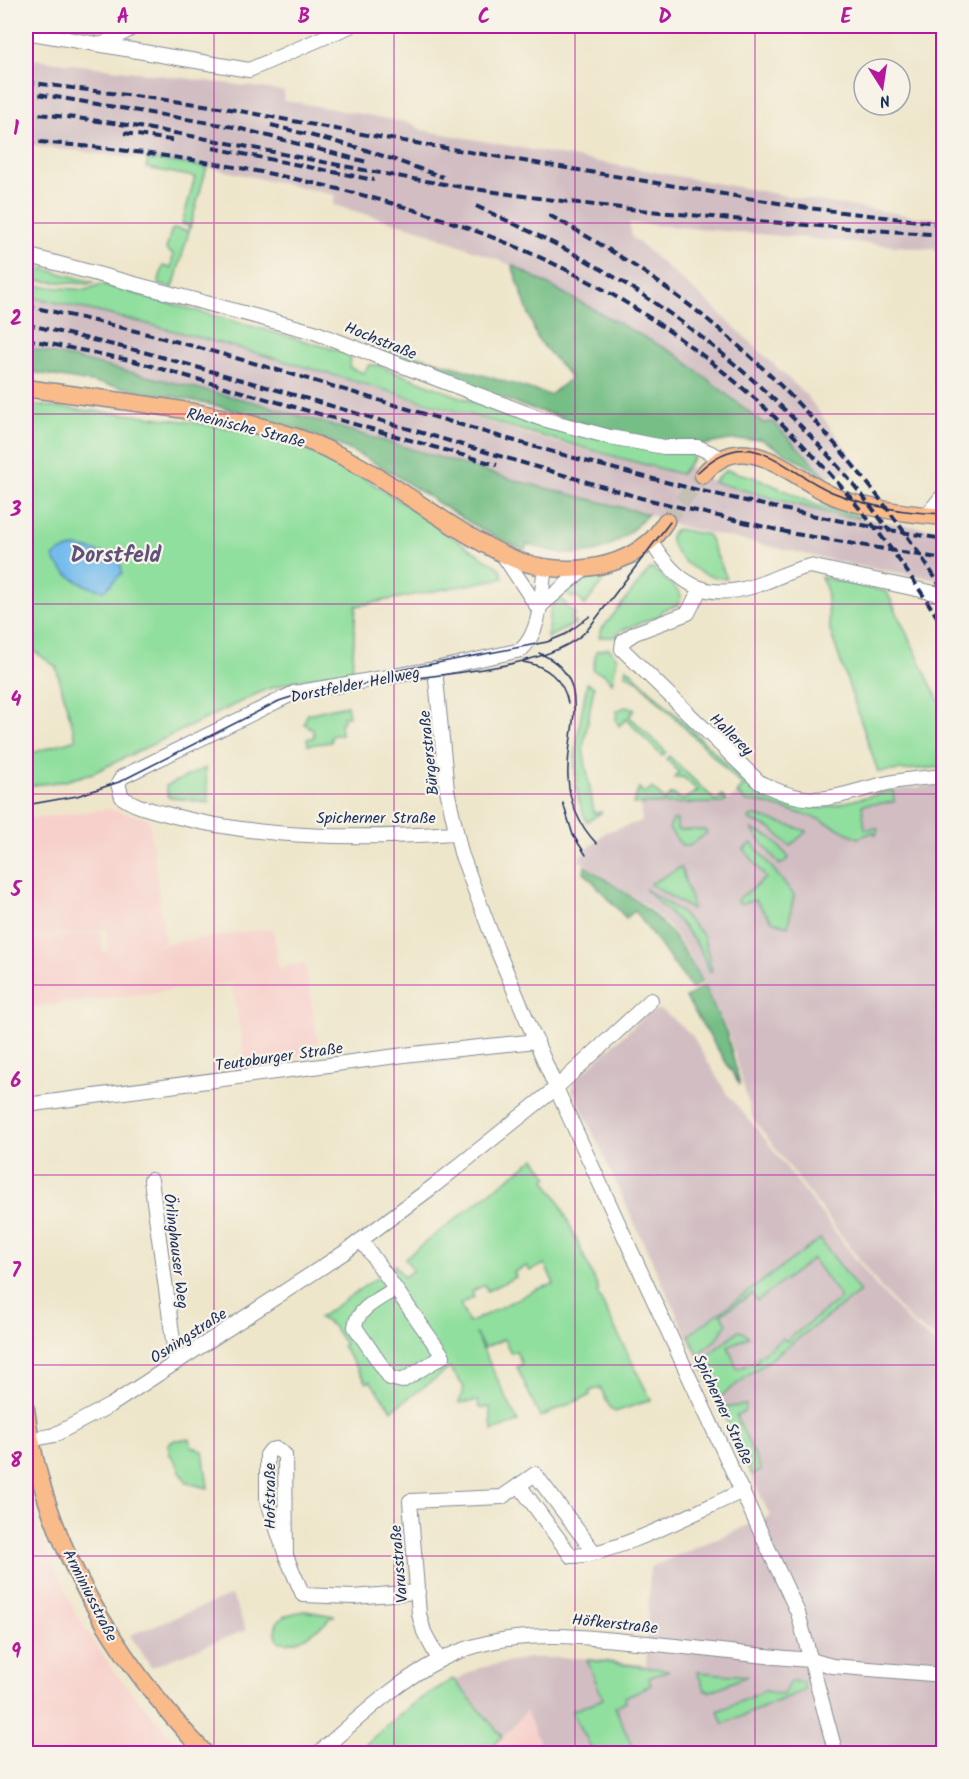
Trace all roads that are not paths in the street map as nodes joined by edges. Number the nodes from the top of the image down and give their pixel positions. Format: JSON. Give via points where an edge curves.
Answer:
{"nodes":[{"id":1,"x":136,"y":26,"type":"edge"},
{"id":2,"x":350,"y":26,"type":"edge"},
{"id":3,"x":26,"y":33,"type":"edge"},
{"id":4,"x":103,"y":44,"type":"junction"},
{"id":5,"x":26,"y":255,"type":"edge"},
{"id":6,"x":26,"y":388,"type":"edge"},
{"id":7,"x":722,"y":458,"type":"junction"},
{"id":8,"x":703,"y":475,"type":"tunnel mouth"},
{"id":9,"x":944,"y":494,"type":"edge"},
{"id":10,"x":926,"y":516,"type":"junction"},
{"id":11,"x":944,"y":517,"type":"edge"},
{"id":12,"x":666,"y":521,"type":"tunnel mouth"},
{"id":13,"x":651,"y":541,"type":"junction"},
{"id":14,"x":503,"y":555,"type":"junction"},
{"id":15,"x":545,"y":566,"type":"junction"},
{"id":16,"x":584,"y":569,"type":"junction"},
{"id":17,"x":700,"y":589,"type":"junction"},
{"id":18,"x":944,"y":595,"type":"edge"},
{"id":19,"x":538,"y":608,"type":"junction"},
{"id":20,"x":435,"y":669,"type":"junction"},
{"id":21,"x":944,"y":776,"type":"edge"},
{"id":22,"x":122,"y":777,"type":"joint"},
{"id":23,"x":454,"y":833,"type":"junction"},
{"id":24,"x":651,"y":1000,"type":"dead end"},
{"id":25,"x":537,"y":1041,"type":"junction"},
{"id":26,"x":556,"y":1088,"type":"junction"},
{"id":27,"x":26,"y":1105,"type":"edge"},
{"id":28,"x":152,"y":1180,"type":"dead end"},
{"id":29,"x":361,"y":1240,"type":"junction"},
{"id":30,"x":395,"y":1289,"type":"junction"},
{"id":31,"x":176,"y":1362,"type":"junction"},
{"id":32,"x":26,"y":1409,"type":"edge"},
{"id":33,"x":28,"y":1440,"type":"edge"},
{"id":34,"x":519,"y":1485,"type":"junction"},
{"id":35,"x":743,"y":1491,"type":"junction"},
{"id":36,"x":594,"y":1552,"type":"junction"},
{"id":37,"x":286,"y":1556,"type":"junction"},
{"id":38,"x":418,"y":1592,"type":"junction"},
{"id":39,"x":439,"y":1660,"type":"junction"},
{"id":40,"x":811,"y":1660,"type":"junction"},
{"id":41,"x":944,"y":1675,"type":"edge"},
{"id":42,"x":206,"y":1754,"type":"edge"},
{"id":43,"x":317,"y":1754,"type":"edge"},
{"id":44,"x":836,"y":1754,"type":"edge"}],
"edges":[{"from":1,"to":4,"type":"street"},
{"from":2,"to":4,"type":"street","via":[[249,70]]},
{"from":3,"to":4,"type":"street"},
{"from":5,"to":7,"type":"street","name":"Hochstraße","via":[[314,332],[539,418],[664,447],[698,447]]},
{"from":6,"to":14,"type":"main road","name":"Rheinische Straße","via":[[163,406],[230,419],[303,440],[360,465]]},
{"from":7,"to":8,"type":"main road"},
{"from":7,"to":10,"type":"main road","via":[[740,453],[761,455],[826,494],[870,507]]},
{"from":9,"to":10,"type":"street"},
{"from":10,"to":11,"type":"main road"},
{"from":12,"to":13,"type":"main road"},
{"from":13,"to":16,"type":"main road","via":[[620,559]]},
{"from":13,"to":17,"type":"street","via":[[674,572]]},
{"from":14,"to":15,"type":"main road","name":"Rheinische Straße"},
{"from":14,"to":19,"type":"street"},
{"from":15,"to":16,"type":"main road"},
{"from":15,"to":19,"type":"street","name":"Dorstfelder Hellweg"},
{"from":16,"to":19,"type":"street"},
{"from":17,"to":18,"type":"street","via":[[730,592],[810,566]]},
{"from":17,"to":21,"type":"street","name":"Hallerey","via":[[688,613],[634,633],[622,641],[622,649],[759,782],[784,794],[814,800]]},
{"from":19,"to":20,"type":"street","name":"Dorstfelder Hellweg","via":[[532,638],[521,650]]},
{"from":20,"to":22,"type":"street","name":"Dorstfelder Hellweg","via":[[284,696]]},
{"from":20,"to":23,"type":"street","name":"Bürgerstraße"},
{"from":22,"to":23,"type":"street","name":"Spicherner Straße","via":[[119,791],[128,802],[237,830],[299,834]]},
{"from":23,"to":25,"type":"street","name":"Spicherner Straße","via":[[498,952]]},
{"from":24,"to":26,"type":"street"},
{"from":25,"to":26,"type":"street","name":"Spicherner Straße"},
{"from":25,"to":27,"type":"street","name":"Teutoburger Straße"},
{"from":26,"to":29,"type":"street","name":"Osningstraße"},
{"from":26,"to":35,"type":"street","name":"Spicherner Straße"},
{"from":28,"to":31,"type":"street","name":"Örlinghauser Weg"},
{"from":29,"to":30,"type":"street"},
{"from":29,"to":31,"type":"street","name":"Osningstraße"},
{"from":30,"to":30,"type":"street","via":[[443,1356],[402,1381],[390,1378],[356,1327],[361,1312]]},
{"from":31,"to":33,"type":"street","name":"Osningstraße","via":[[85,1421],[54,1436]]},
{"from":32,"to":33,"type":"main road","name":"Arminiusstraße"},
{"from":33,"to":42,"type":"main road","name":"Arminiusstraße","via":[[56,1523],[92,1605],[143,1682]]},
{"from":34,"to":36,"type":"street","via":[[572,1556]]},
{"from":34,"to":36,"type":"street","name":"Varusstraße","via":[[536,1473]]},
{"from":34,"to":38,"type":"street","name":"Varusstraße","via":[[502,1497],[410,1501]]},
{"from":35,"to":36,"type":"street"},
{"from":35,"to":40,"type":"street","name":"Spicherner Straße","via":[[798,1613]]},
{"from":37,"to":37,"type":"street","name":"Hofstraße","via":[[285,1455],[278,1449],[267,1455],[267,1499]]},
{"from":37,"to":38,"type":"street","name":"Hofstraße","via":[[303,1595],[353,1597]]},
{"from":38,"to":39,"type":"street","name":"Varusstraße","via":[[424,1632]]},
{"from":39,"to":40,"type":"street","name":"Höfkerstraße","via":[[468,1647],[544,1634]]},
{"from":39,"to":43,"type":"street","name":"Höfkerstraße","via":[[384,1697]]},
{"from":40,"to":41,"type":"street","name":"Höfkerstraße","via":[[832,1666]]},
{"from":40,"to":44,"type":"street","name":"Spicherner Straße"}]}
